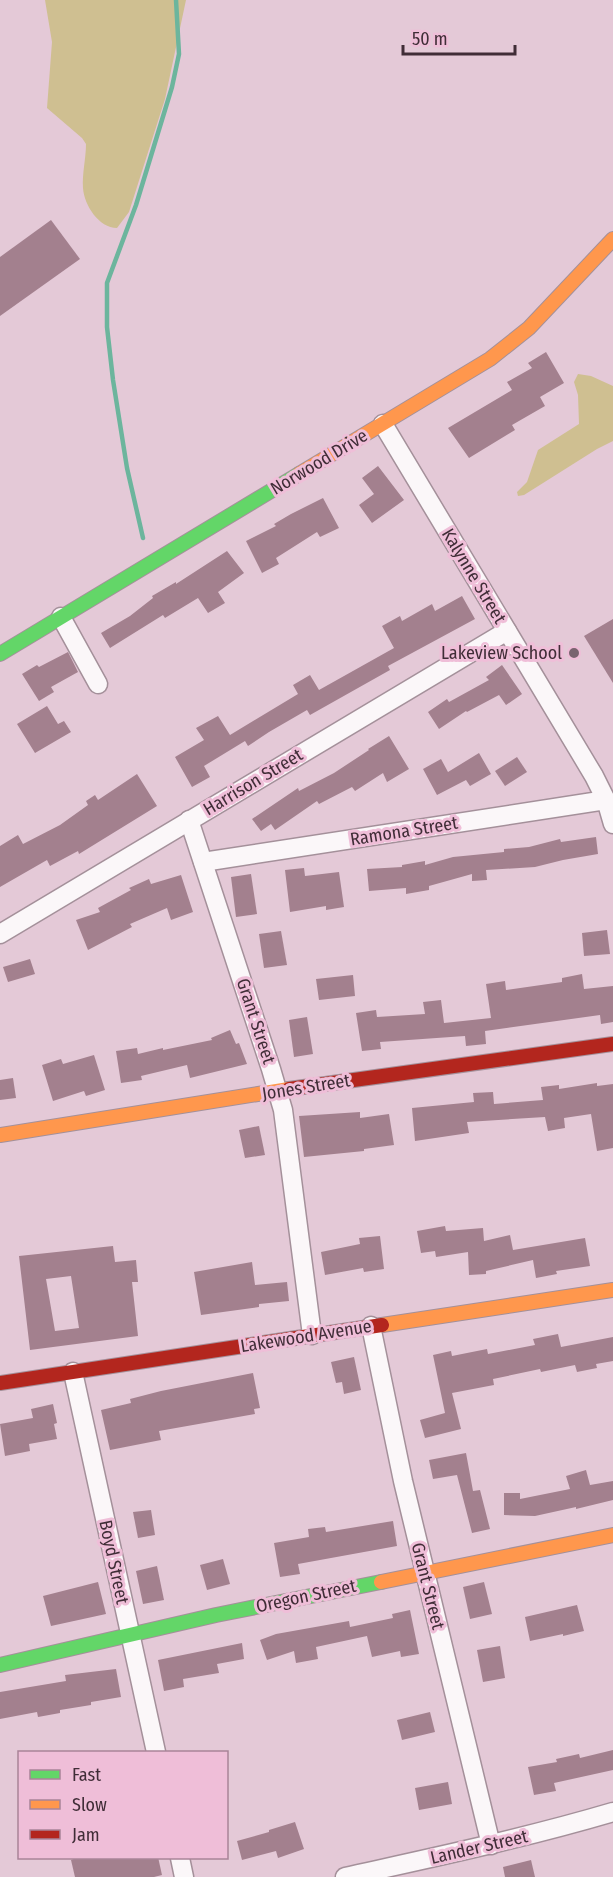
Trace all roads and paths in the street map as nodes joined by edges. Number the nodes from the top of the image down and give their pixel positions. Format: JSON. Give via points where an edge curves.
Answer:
{"nodes":[{"id":1,"x":613,"y":239,"type":"edge"},
{"id":2,"x":383,"y":424,"type":"junction"},
{"id":3,"x":61,"y":617,"type":"junction"},
{"id":4,"x":507,"y":631,"type":"junction"},
{"id":5,"x":0,"y":654,"type":"edge"},
{"id":6,"x":98,"y":684,"type":"dead end"},
{"id":7,"x":606,"y":800,"type":"junction"},
{"id":8,"x":189,"y":820,"type":"junction"},
{"id":9,"x":613,"y":824,"type":"edge"},
{"id":10,"x":203,"y":862,"type":"junction"},
{"id":11,"x":0,"y":934,"type":"edge"},
{"id":12,"x":613,"y":1044,"type":"edge"},
{"id":13,"x":278,"y":1091,"type":"junction"},
{"id":14,"x":0,"y":1135,"type":"edge"},
{"id":15,"x":613,"y":1290,"type":"edge"},
{"id":16,"x":371,"y":1326,"type":"junction"},
{"id":17,"x":312,"y":1335,"type":"junction"},
{"id":18,"x":73,"y":1372,"type":"junction"},
{"id":19,"x":0,"y":1383,"type":"edge"},
{"id":20,"x":613,"y":1534,"type":"edge"},
{"id":21,"x":425,"y":1572,"type":"junction"},
{"id":22,"x":129,"y":1635,"type":"junction"},
{"id":23,"x":0,"y":1665,"type":"edge"},
{"id":24,"x":156,"y":1751,"type":"edge"},
{"id":25,"x":613,"y":1812,"type":"edge"},
{"id":26,"x":491,"y":1845,"type":"junction"},
{"id":27,"x":180,"y":1859,"type":"edge"},
{"id":28,"x":184,"y":1877,"type":"edge"},
{"id":29,"x":345,"y":1877,"type":"edge"}],
"edges":[{"from":1,"to":2,"type":"street","name":"Norwood Drive","via":[[517,339]]},
{"from":2,"to":3,"type":"street","name":"Norwood Drive"},
{"from":2,"to":4,"type":"street","name":"Kalynne Street"},
{"from":3,"to":5,"type":"street","name":"Norwood Drive"},
{"from":3,"to":6,"type":"street"},
{"from":4,"to":7,"type":"street","name":"Kalynne Street"},
{"from":4,"to":8,"type":"street","name":"Harrison Street"},
{"from":7,"to":9,"type":"street","name":"Kalynne Street"},
{"from":7,"to":10,"type":"street","name":"Ramona Street"},
{"from":8,"to":10,"type":"street","name":"Grant Street"},
{"from":8,"to":11,"type":"street","name":"Harrison Street"},
{"from":10,"to":13,"type":"street","name":"Grant Street"},
{"from":12,"to":13,"type":"street","name":"Jones Street"},
{"from":13,"to":14,"type":"street","name":"Jones Street"},
{"from":13,"to":17,"type":"street","name":"Grant Street"},
{"from":15,"to":16,"type":"street","name":"Lakewood Avenue"},
{"from":16,"to":17,"type":"street","name":"Lakewood Avenue"},
{"from":16,"to":21,"type":"street","name":"Grant Street"},
{"from":17,"to":18,"type":"street","name":"Lakewood Avenue"},
{"from":18,"to":19,"type":"street","name":"Lakewood Avenue"},
{"from":18,"to":22,"type":"street","name":"Boyd Street"},
{"from":20,"to":21,"type":"street","name":"Oregon Street"},
{"from":21,"to":22,"type":"street","name":"Oregon Street"},
{"from":21,"to":26,"type":"street","name":"Grant Street"},
{"from":22,"to":23,"type":"street","name":"Oregon Street"},
{"from":22,"to":24,"type":"street","name":"Boyd Street"},
{"from":25,"to":26,"type":"street","name":"Lander Street"},
{"from":26,"to":29,"type":"street","name":"Lander Street"},
{"from":27,"to":28,"type":"street"}]}
